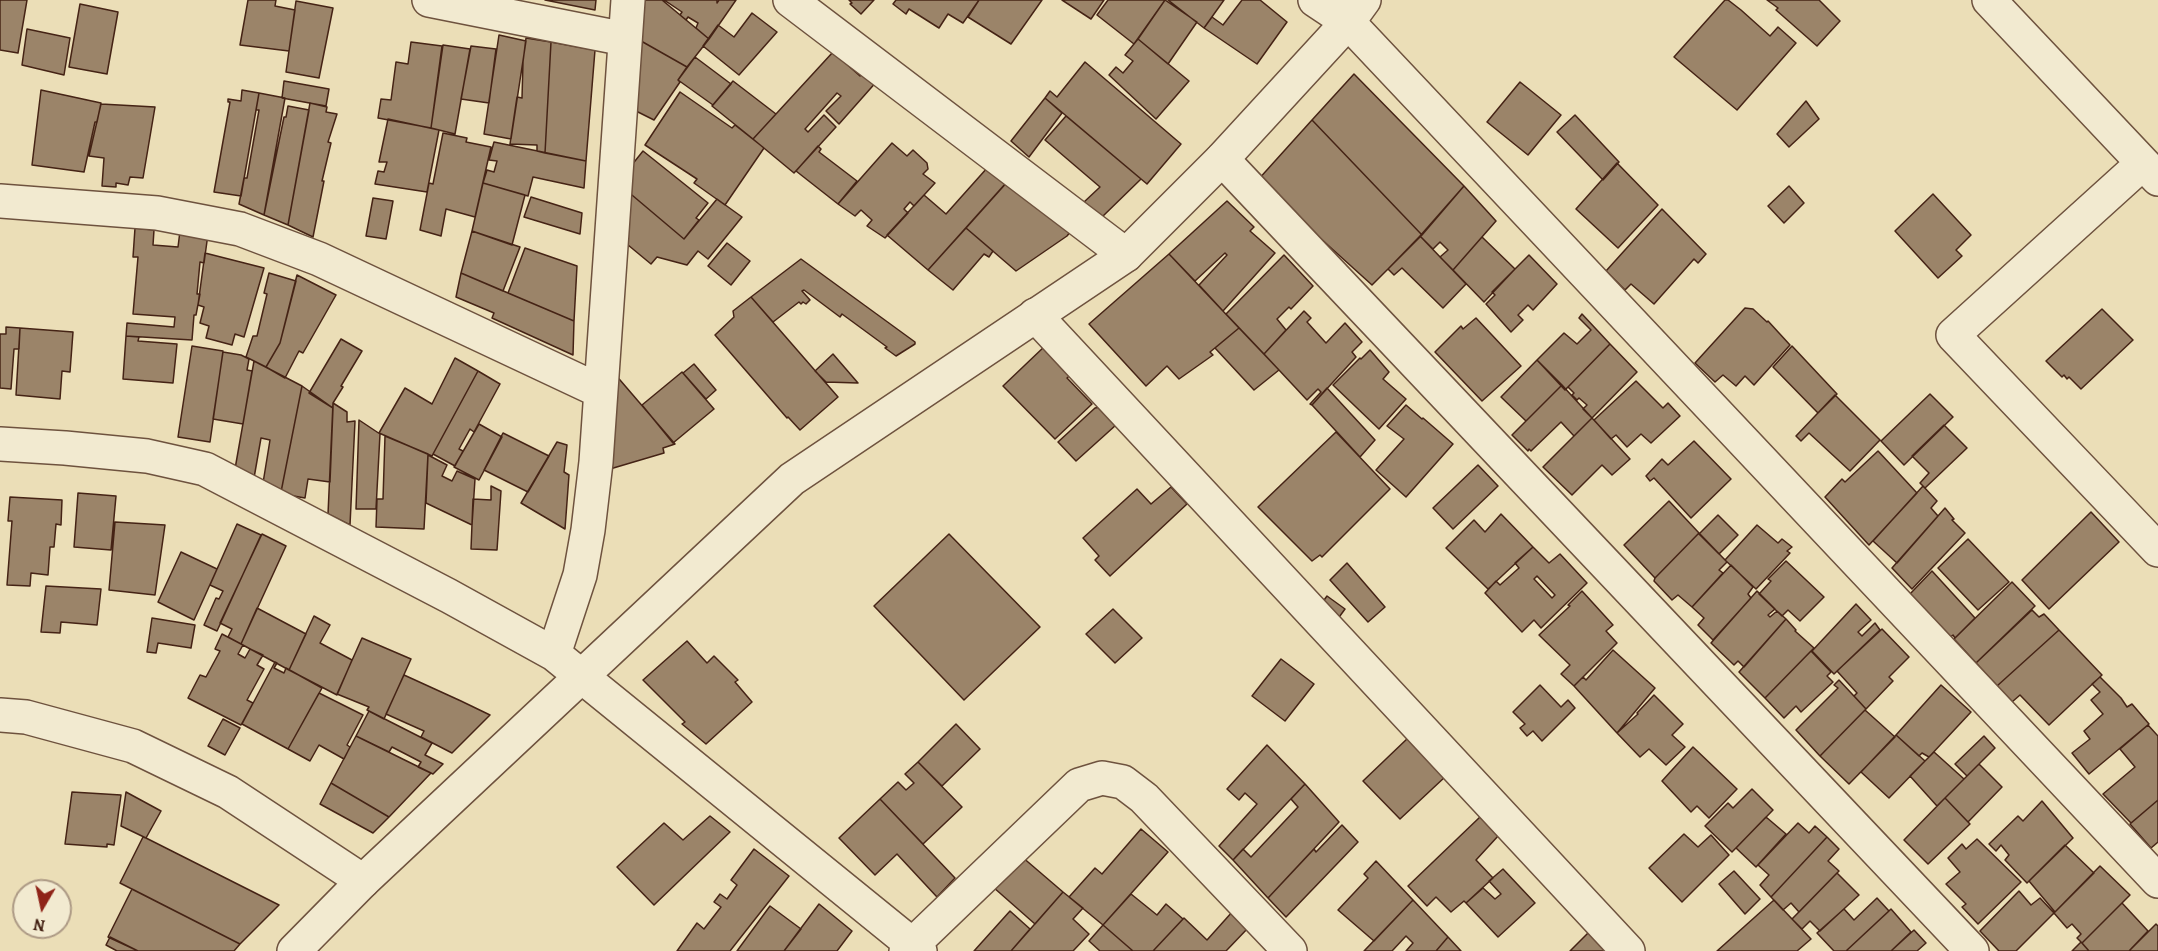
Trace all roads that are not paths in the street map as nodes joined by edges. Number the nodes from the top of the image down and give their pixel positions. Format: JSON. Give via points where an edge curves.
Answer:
{"nodes":[{"id":1,"x":429,"y":0,"type":"edge"},
{"id":2,"x":628,"y":0,"type":"edge"},
{"id":3,"x":790,"y":0,"type":"edge"},
{"id":4,"x":1315,"y":0,"type":"edge"},
{"id":5,"x":1989,"y":0,"type":"edge"},
{"id":6,"x":1356,"y":11,"type":"edge"},
{"id":7,"x":625,"y":39,"type":"junction"},
{"id":8,"x":1222,"y":159,"type":"junction"},
{"id":9,"x":2151,"y":171,"type":"edge"},
{"id":10,"x":0,"y":201,"type":"edge"},
{"id":11,"x":1126,"y":255,"type":"junction"},
{"id":12,"x":1035,"y":315,"type":"junction"},
{"id":13,"x":600,"y":391,"type":"junction"},
{"id":14,"x":0,"y":444,"type":"edge"},
{"id":15,"x":2158,"y":550,"type":"edge"},
{"id":16,"x":554,"y":654,"type":"junction"},
{"id":17,"x":583,"y":677,"type":"junction"},
{"id":18,"x":0,"y":715,"type":"edge"},
{"id":19,"x":363,"y":881,"type":"junction"},
{"id":20,"x":2158,"y":881,"type":"edge"},
{"id":21,"x":912,"y":949,"type":"edge"},
{"id":22,"x":294,"y":951,"type":"edge"},
{"id":23,"x":1290,"y":951,"type":"edge"},
{"id":24,"x":1628,"y":951,"type":"edge"},
{"id":25,"x":1972,"y":951,"type":"edge"}],
"edges":[{"from":1,"to":7,"type":"street"},
{"from":2,"to":7,"type":"street"},
{"from":3,"to":11,"type":"street"},
{"from":4,"to":6,"type":"street"},
{"from":5,"to":9,"type":"street"},
{"from":6,"to":8,"type":"street"},
{"from":6,"to":20,"type":"street"},
{"from":7,"to":13,"type":"street"},
{"from":8,"to":11,"type":"street"},
{"from":8,"to":25,"type":"street"},
{"from":9,"to":15,"type":"street","via":[[1953,335]]},
{"from":10,"to":13,"type":"street","via":[[157,213],[240,229],[320,259]]},
{"from":11,"to":12,"type":"street"},
{"from":12,"to":17,"type":"street","via":[[792,479]]},
{"from":12,"to":24,"type":"street"},
{"from":13,"to":16,"type":"street","via":[[588,530],[580,575]]},
{"from":14,"to":16,"type":"street","via":[[147,456],[205,469]]},
{"from":16,"to":17,"type":"street"},
{"from":17,"to":19,"type":"street"},
{"from":17,"to":21,"type":"street"},
{"from":18,"to":19,"type":"street","via":[[26,717],[133,746],[228,792]]},
{"from":19,"to":22,"type":"street"},
{"from":21,"to":23,"type":"street","via":[[1078,785],[1102,778],[1123,782],[1144,798]]}]}
